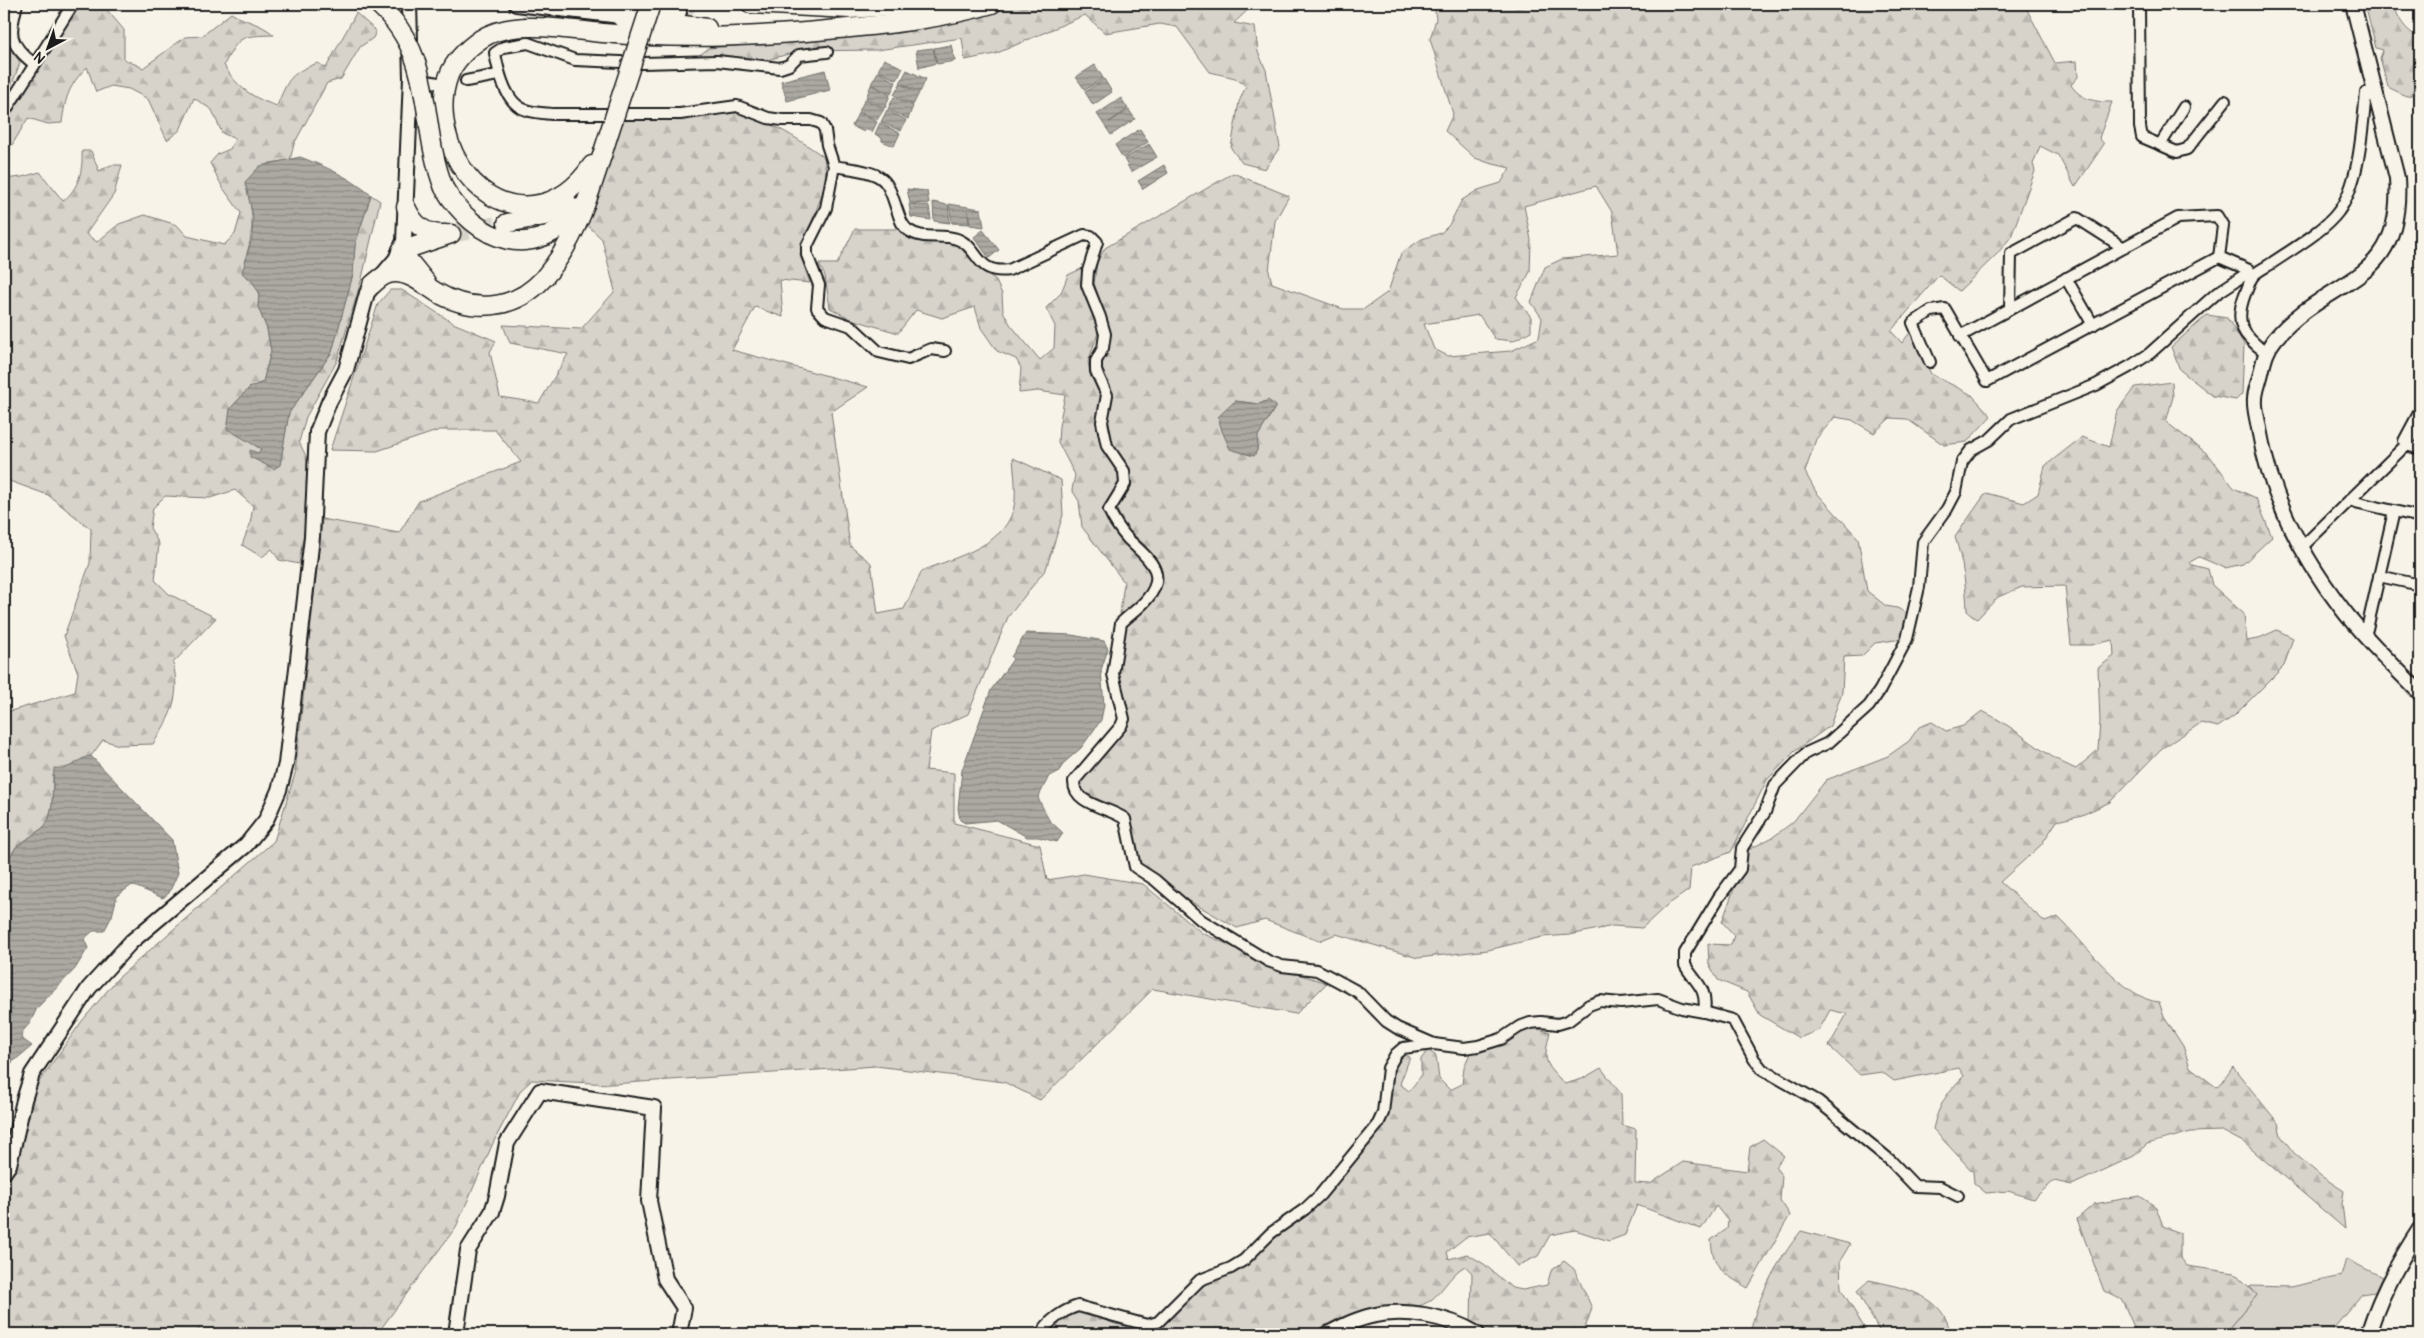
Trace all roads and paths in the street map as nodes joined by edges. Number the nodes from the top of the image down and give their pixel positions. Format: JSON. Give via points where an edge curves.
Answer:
{"nodes":[{"id":1,"x":17,"y":4,"type":"edge"},
{"id":2,"x":73,"y":4,"type":"edge"},
{"id":3,"x":378,"y":4,"type":"edge"},
{"id":4,"x":409,"y":4,"type":"edge"},
{"id":5,"x":516,"y":4,"type":"edge"},
{"id":6,"x":645,"y":4,"type":"edge"},
{"id":7,"x":651,"y":4,"type":"edge"},
{"id":8,"x":751,"y":4,"type":"edge"},
{"id":9,"x":921,"y":4,"type":"edge"},
{"id":10,"x":992,"y":4,"type":"edge"},
{"id":11,"x":2139,"y":4,"type":"edge"},
{"id":12,"x":2353,"y":4,"type":"edge"},
{"id":13,"x":679,"y":12,"type":"tunnel mouth"},
{"id":14,"x":621,"y":17,"type":"junction"},
{"id":15,"x":802,"y":33,"type":"junction"},
{"id":16,"x":827,"y":52,"type":"dead end"},
{"id":17,"x":33,"y":63,"type":"junction"},
{"id":18,"x":498,"y":75,"type":"junction"},
{"id":19,"x":411,"y":78,"type":"junction"},
{"id":20,"x":466,"y":81,"type":"dead end"},
{"id":21,"x":438,"y":83,"type":"dead end"},
{"id":22,"x":2375,"y":90,"type":"junction"},
{"id":23,"x":2225,"y":101,"type":"dead end"},
{"id":24,"x":2184,"y":107,"type":"dead end"},
{"id":25,"x":4,"y":113,"type":"edge"},
{"id":26,"x":610,"y":120,"type":"junction"},
{"id":27,"x":2160,"y":145,"type":"junction"},
{"id":28,"x":592,"y":165,"type":"junction"},
{"id":29,"x":834,"y":166,"type":"junction"},
{"id":30,"x":592,"y":184,"type":"junction"},
{"id":31,"x":406,"y":207,"type":"junction"},
{"id":32,"x":507,"y":223,"type":"tunnel mouth"},
{"id":33,"x":2124,"y":248,"type":"junction"},
{"id":34,"x":401,"y":250,"type":"junction"},
{"id":35,"x":2219,"y":257,"type":"junction"},
{"id":36,"x":2252,"y":277,"type":"junction"},
{"id":37,"x":2066,"y":278,"type":"junction"},
{"id":38,"x":372,"y":285,"type":"junction"},
{"id":39,"x":435,"y":291,"type":"junction"},
{"id":40,"x":2010,"y":309,"type":"junction"},
{"id":41,"x":2093,"y":324,"type":"junction"},
{"id":42,"x":1960,"y":336,"type":"junction"},
{"id":43,"x":945,"y":351,"type":"dead end"},
{"id":44,"x":2265,"y":352,"type":"junction"},
{"id":45,"x":1930,"y":362,"type":"dead end"},
{"id":46,"x":2420,"y":411,"type":"edge"},
{"id":47,"x":2420,"y":426,"type":"edge"},
{"id":48,"x":2406,"y":445,"type":"junction"},
{"id":49,"x":2420,"y":449,"type":"edge"},
{"id":50,"x":2351,"y":499,"type":"junction"},
{"id":51,"x":2394,"y":511,"type":"junction"},
{"id":52,"x":2420,"y":517,"type":"edge"},
{"id":53,"x":2300,"y":546,"type":"junction"},
{"id":54,"x":2379,"y":576,"type":"junction"},
{"id":55,"x":2420,"y":585,"type":"edge"},
{"id":56,"x":2363,"y":633,"type":"junction"},
{"id":57,"x":2420,"y":694,"type":"edge"},
{"id":58,"x":1704,"y":1012,"type":"junction"},
{"id":59,"x":1434,"y":1044,"type":"junction"},
{"id":60,"x":4,"y":1172,"type":"edge"},
{"id":61,"x":1958,"y":1196,"type":"dead end"},
{"id":62,"x":2420,"y":1229,"type":"edge"},
{"id":63,"x":1048,"y":1329,"type":"edge"},
{"id":64,"x":456,"y":1334,"type":"edge"},
{"id":65,"x":679,"y":1334,"type":"edge"},
{"id":66,"x":1041,"y":1334,"type":"edge"},
{"id":67,"x":1328,"y":1334,"type":"edge"},
{"id":68,"x":1476,"y":1334,"type":"edge"},
{"id":69,"x":2368,"y":1334,"type":"edge"}],
"edges":[{"from":1,"to":17,"type":"street","via":[[11,31],[14,45]]},
{"from":2,"to":17,"type":"street"},
{"from":3,"to":30,"type":"highway","bridge":true,"via":[[405,35],[419,66],[433,154],[444,188],[463,216],[488,234],[504,240],[534,240],[562,226],[582,204]]},
{"from":4,"to":19,"type":"street"},
{"from":5,"to":14,"type":"street"},
{"from":6,"to":26,"type":"highway"},
{"from":7,"to":26,"type":"highway","bridge":true},
{"from":8,"to":9,"type":"highway","via":[[849,9]]},
{"from":10,"to":15,"type":"highway","via":[[926,20]]},
{"from":11,"to":27,"type":"street","via":[[2140,127],[2142,136]]},
{"from":12,"to":22,"type":"street"},
{"from":13,"to":14,"type":"street","via":[[651,18]]},
{"from":14,"to":15,"type":"highway","via":[[720,30]]},
{"from":15,"to":28,"type":"highway","via":[[671,38],[521,28],[484,37],[464,54],[446,85],[444,113],[455,156],[479,188],[514,204],[540,204],[570,190]]},
{"from":16,"to":18,"type":"street","via":[[799,55],[789,65],[780,68],[717,61],[575,60],[528,43],[504,47],[495,54]]},
{"from":17,"to":25,"type":"street"},
{"from":18,"to":20,"type":"street"},
{"from":18,"to":29,"type":"street","via":[[520,108],[532,112],[680,114],[737,106],[782,120],[811,120],[820,123],[825,130],[826,145]]},
{"from":19,"to":21,"type":"street"},
{"from":19,"to":31,"type":"street"},
{"from":22,"to":36,"type":"street","via":[[2366,93],[2361,142],[2348,195],[2338,213]]},
{"from":22,"to":44,"type":"street","via":[[2397,178],[2396,221],[2389,243],[2362,274],[2304,312]]},
{"from":23,"to":27,"type":"street","via":[[2187,149],[2178,152]]},
{"from":24,"to":27,"type":"street"},
{"from":26,"to":28,"type":"highway"},
{"from":26,"to":30,"type":"highway"},
{"from":28,"to":32,"type":"highway","via":[[582,185],[566,205],[545,216]]},
{"from":29,"to":43,"type":"street","via":[[826,208],[807,246],[807,255],[819,285],[817,308],[825,317],[851,326],[879,352],[908,358],[931,349]]},
{"from":29,"to":59,"type":"street","via":[[873,174],[885,181],[902,225],[919,236],[956,238],[967,245],[983,266],[998,272],[1009,270],[1084,235],[1097,242],[1087,285],[1104,334],[1096,371],[1107,395],[1102,422],[1107,446],[1124,471],[1125,484],[1109,510],[1127,538],[1150,559],[1156,574],[1155,587],[1147,600],[1121,622],[1114,674],[1124,719],[1074,781],[1073,789],[1088,802],[1125,819],[1135,867],[1201,920],[1268,961],[1316,970],[1338,981],[1358,992],[1391,1024]]},
{"from":30,"to":39,"type":"highway","via":[[563,250],[542,280],[518,299],[504,304],[476,306],[448,299]]},
{"from":31,"to":34,"type":"street","via":[[406,231]]},
{"from":31,"to":34,"type":"highway","via":[[411,218],[430,234],[451,234]]},
{"from":33,"to":35,"type":"street","via":[[2178,218],[2217,216],[2223,226]]},
{"from":33,"to":37,"type":"street"},
{"from":33,"to":40,"type":"street","via":[[2077,218],[2011,254]]},
{"from":34,"to":38,"type":"street"},
{"from":34,"to":39,"type":"highway"},
{"from":35,"to":36,"type":"street","via":[[2249,270]]},
{"from":35,"to":41,"type":"street"},
{"from":36,"to":44,"type":"street","via":[[2240,318],[2250,341]]},
{"from":36,"to":58,"type":"street","via":[[2246,274],[2216,293],[2149,354],[2130,367],[2096,385],[2011,420],[1989,440],[1971,450],[1962,462],[1956,492],[1923,542],[1919,587],[1907,639],[1880,690],[1869,706],[1828,743],[1806,753],[1775,785],[1765,812],[1742,848],[1740,868],[1685,953],[1685,965],[1703,989]]},
{"from":37,"to":40,"type":"street"},
{"from":37,"to":41,"type":"street"},
{"from":38,"to":39,"type":"highway","via":[[385,274],[400,273]]},
{"from":38,"to":60,"type":"street","via":[[362,306],[346,370],[328,402],[318,432],[312,537],[286,764],[280,790],[266,820],[246,845],[131,942],[89,988],[32,1074],[9,1165]]},
{"from":40,"to":42,"type":"street"},
{"from":41,"to":42,"type":"street","via":[[1987,381]]},
{"from":42,"to":45,"type":"street","via":[[1945,309],[1932,311],[1913,323]]},
{"from":44,"to":53,"type":"street","via":[[2255,400],[2263,452]]},
{"from":46,"to":48,"type":"street","via":[[2404,441]]},
{"from":47,"to":48,"type":"street"},
{"from":48,"to":49,"type":"street"},
{"from":48,"to":50,"type":"street"},
{"from":50,"to":51,"type":"street"},
{"from":50,"to":53,"type":"street","via":[[2306,544]]},
{"from":51,"to":52,"type":"street"},
{"from":51,"to":54,"type":"street"},
{"from":53,"to":56,"type":"street","via":[[2343,611]]},
{"from":54,"to":55,"type":"street"},
{"from":54,"to":56,"type":"street","via":[[2367,629]]},
{"from":56,"to":57,"type":"street"},
{"from":58,"to":59,"type":"street","via":[[1658,999],[1621,1003],[1600,1001],[1568,1021],[1530,1023],[1501,1039],[1478,1046],[1464,1048]]},
{"from":58,"to":61,"type":"street","via":[[1732,1020],[1762,1069],[1818,1101],[1891,1161],[1915,1186],[1940,1187]]},
{"from":59,"to":63,"type":"street","via":[[1403,1048],[1396,1054],[1388,1068],[1383,1113],[1378,1124],[1320,1195],[1271,1233],[1244,1260],[1200,1280],[1158,1322],[1148,1325],[1078,1306],[1068,1309]]},
{"from":62,"to":69,"type":"street","via":[[2400,1258]]},
{"from":63,"to":66,"type":"street"},
{"from":64,"to":65,"type":"street","via":[[468,1250],[492,1212],[507,1143],[540,1091],[654,1108],[649,1201],[665,1279],[684,1308]]},
{"from":67,"to":68,"type":"street","via":[[1370,1316],[1390,1313],[1438,1318]]}]}
